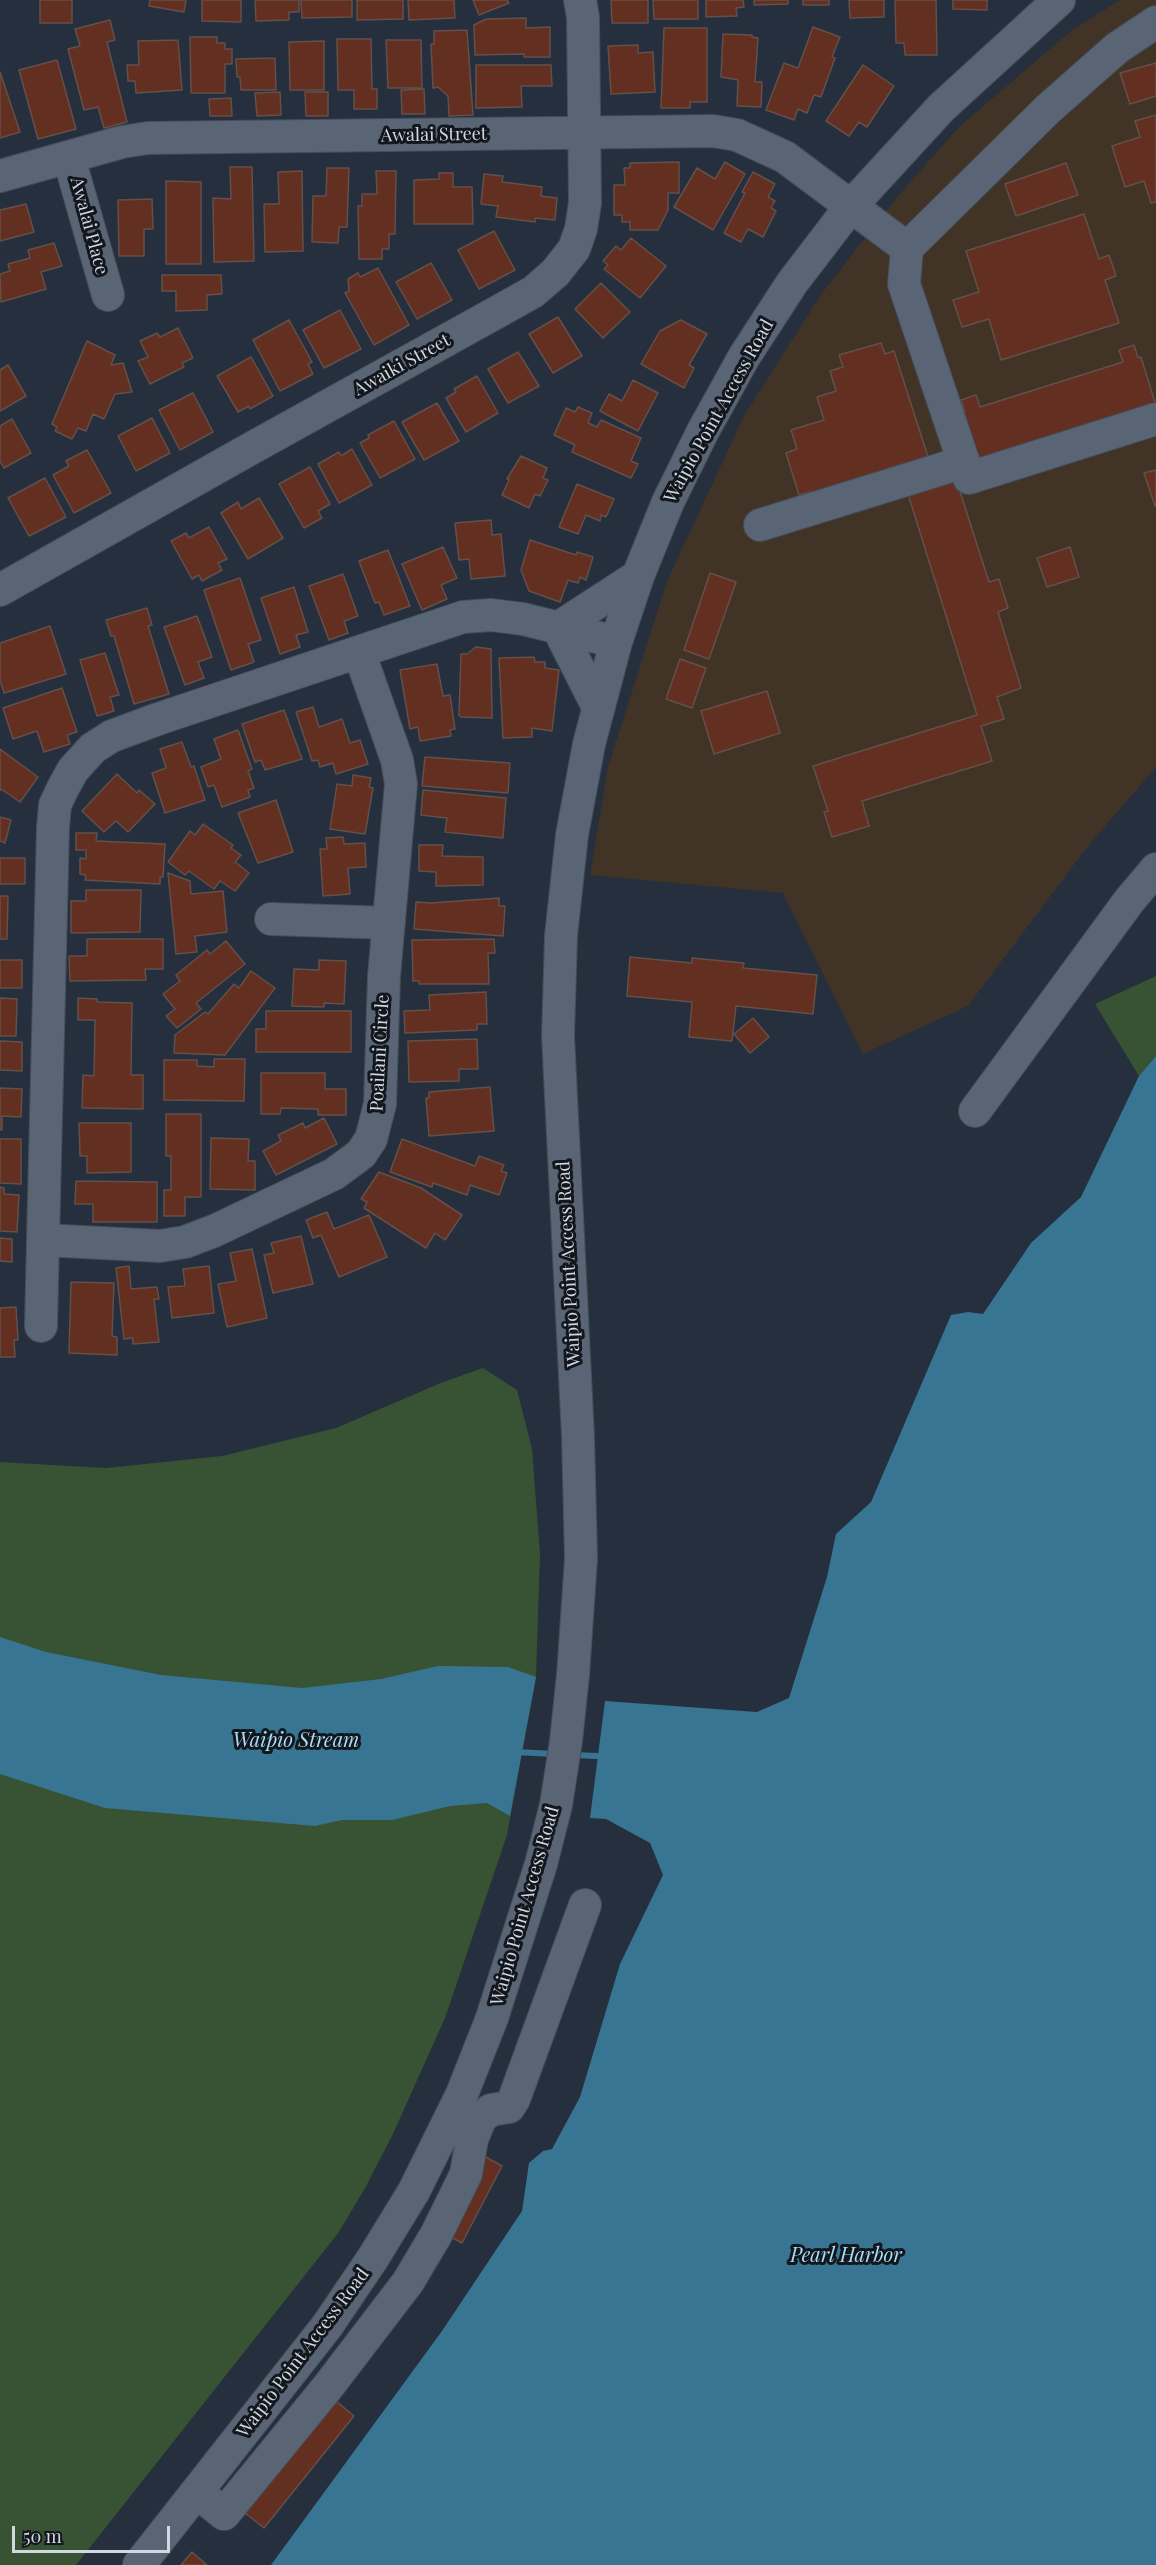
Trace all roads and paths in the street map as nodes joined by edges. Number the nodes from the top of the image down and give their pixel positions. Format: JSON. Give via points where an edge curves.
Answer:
{"nodes":[{"id":1,"x":580,"y":0,"type":"edge"},
{"id":2,"x":1059,"y":0,"type":"edge"},
{"id":3,"x":1156,"y":22,"type":"edge"},
{"id":4,"x":584,"y":134,"type":"junction"},
{"id":5,"x":69,"y":158,"type":"junction"},
{"id":6,"x":0,"y":176,"type":"edge"},
{"id":7,"x":851,"y":206,"type":"junction"},
{"id":8,"x":907,"y":248,"type":"junction"},
{"id":9,"x":108,"y":295,"type":"dead end"},
{"id":10,"x":1156,"y":419,"type":"edge"},
{"id":11,"x":964,"y":462,"type":"junction"},
{"id":12,"x":760,"y":525,"type":"dead end"},
{"id":13,"x":638,"y":576,"type":"junction"},
{"id":14,"x":1,"y":587,"type":"edge"},
{"id":15,"x":558,"y":628,"type":"junction"},
{"id":16,"x":616,"y":642,"type":"junction"},
{"id":17,"x":359,"y":652,"type":"junction"},
{"id":18,"x":598,"y":707,"type":"junction"},
{"id":19,"x":1156,"y":869,"type":"edge"},
{"id":20,"x":272,"y":920,"type":"dead end"},
{"id":21,"x":389,"y":923,"type":"junction"},
{"id":22,"x":975,"y":1112,"type":"dead end"},
{"id":23,"x":43,"y":1240,"type":"junction"},
{"id":24,"x":41,"y":1326,"type":"dead end"},
{"id":25,"x":585,"y":1905,"type":"dead end"},
{"id":26,"x":373,"y":2258,"type":"junction"},
{"id":27,"x":408,"y":2282,"type":"junction"},
{"id":28,"x":197,"y":2492,"type":"junction"},
{"id":29,"x":139,"y":2565,"type":"edge"}],
"edges":[{"from":1,"to":4,"type":"street","name":"Awaiki Street"},
{"from":2,"to":7,"type":"street","name":"Waipio Point Access Road","via":[[941,108]]},
{"from":3,"to":8,"type":"street","via":[[1117,48],[1048,109]]},
{"from":4,"to":5,"type":"street","name":"Awalai Street","via":[[148,138]]},
{"from":4,"to":7,"type":"street","name":"Awalai Street","via":[[738,135],[785,156]]},
{"from":4,"to":14,"type":"street","name":"Awaiki Street","via":[[585,202],[581,229],[565,263],[533,292]]},
{"from":5,"to":6,"type":"street","name":"Awalai Street"},
{"from":5,"to":9,"type":"street","name":"Awalai Place"},
{"from":7,"to":8,"type":"street","name":"Awalai Street"},
{"from":7,"to":13,"type":"street","name":"Waipio Point Access Road","via":[[792,283],[744,357],[668,502]]},
{"from":8,"to":11,"type":"street","via":[[904,284]]},
{"from":10,"to":11,"type":"street","via":[[969,478]]},
{"from":11,"to":12,"type":"street"},
{"from":13,"to":15,"type":"street"},
{"from":13,"to":16,"type":"street","name":"Waipio Point Access Road"},
{"from":15,"to":16,"type":"street"},
{"from":15,"to":17,"type":"street","via":[[491,615],[463,617]]},
{"from":15,"to":18,"type":"street"},
{"from":16,"to":18,"type":"street","name":"Waipio Point Access Road"},
{"from":17,"to":21,"type":"street","name":"Poailani Circle","via":[[397,760],[401,784]]},
{"from":17,"to":23,"type":"street","via":[[112,736],[93,748],[63,788],[53,827]]},
{"from":18,"to":26,"type":"street","name":"Waipio Point Access Road","via":[[572,835],[561,936],[558,1036],[581,1559],[573,1675],[556,1805],[520,1937],[462,2094],[414,2191]]},
{"from":19,"to":22,"type":"street"},
{"from":20,"to":21,"type":"street"},
{"from":21,"to":23,"type":"street","name":"Poailani Circle","via":[[380,1104],[371,1138],[361,1154],[334,1174],[185,1242],[160,1246]]},
{"from":23,"to":24,"type":"street"},
{"from":25,"to":27,"type":"street","via":[[514,2099],[509,2107],[491,2110],[481,2117],[472,2139],[466,2174]]},
{"from":26,"to":27,"type":"street"},
{"from":26,"to":28,"type":"street","name":"Waipio Point Access Road","via":[[327,2326]]},
{"from":27,"to":28,"type":"street","via":[[224,2514]]},
{"from":28,"to":29,"type":"street","name":"Waipio Point Access Road"}]}
